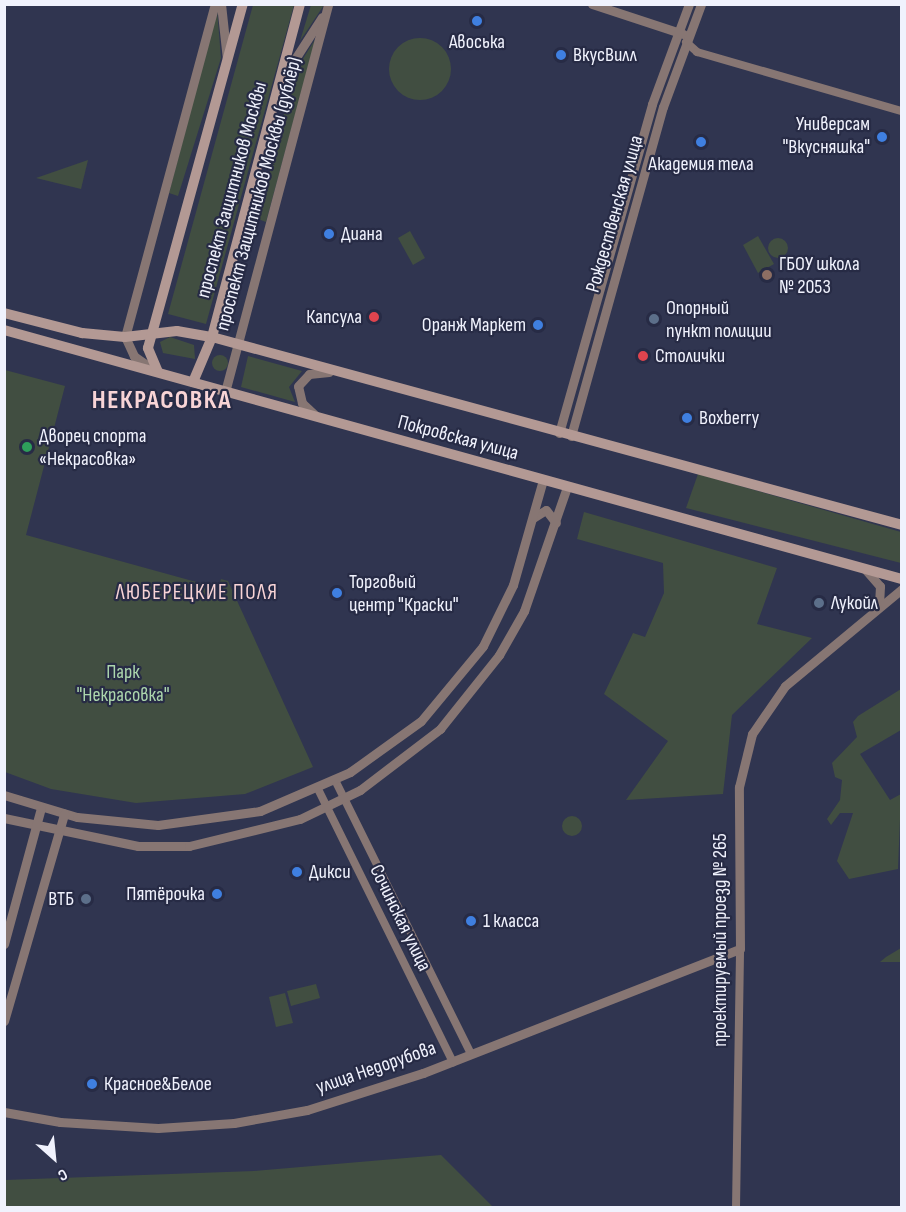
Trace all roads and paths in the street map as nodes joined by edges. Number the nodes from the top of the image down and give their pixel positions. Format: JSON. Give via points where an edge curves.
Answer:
{"nodes":[{"id":1,"x":215,"y":4,"type":"edge"},
{"id":2,"x":221,"y":4,"type":"edge"},
{"id":3,"x":243,"y":4,"type":"edge"},
{"id":4,"x":300,"y":4,"type":"edge"},
{"id":5,"x":592,"y":4,"type":"edge"},
{"id":6,"x":689,"y":4,"type":"edge"},
{"id":7,"x":701,"y":4,"type":"edge"},
{"id":8,"x":327,"y":9,"type":"edge"},
{"id":9,"x":678,"y":30,"type":"junction"},
{"id":10,"x":686,"y":42,"type":"junction"},
{"id":11,"x":228,"y":64,"type":"junction"},
{"id":12,"x":278,"y":86,"type":"junction"},
{"id":13,"x":902,"y":111,"type":"edge"},
{"id":14,"x":4,"y":313,"type":"edge"},
{"id":15,"x":4,"y":330,"type":"edge"},
{"id":16,"x":154,"y":333,"type":"junction"},
{"id":17,"x":125,"y":337,"type":"junction"},
{"id":18,"x":212,"y":337,"type":"junction"},
{"id":19,"x":238,"y":345,"type":"junction"},
{"id":20,"x":158,"y":372,"type":"junction"},
{"id":21,"x":334,"y":372,"type":"junction"},
{"id":22,"x":193,"y":382,"type":"junction"},
{"id":23,"x":225,"y":392,"type":"junction"},
{"id":24,"x":322,"y":419,"type":"junction"},
{"id":25,"x":559,"y":433,"type":"junction"},
{"id":26,"x":571,"y":436,"type":"junction"},
{"id":27,"x":543,"y":480,"type":"junction"},
{"id":28,"x":567,"y":487,"type":"junction"},
{"id":29,"x":531,"y":520,"type":"junction"},
{"id":30,"x":556,"y":523,"type":"junction"},
{"id":31,"x":902,"y":525,"type":"edge"},
{"id":32,"x":859,"y":566,"type":"junction"},
{"id":33,"x":902,"y":579,"type":"edge"},
{"id":34,"x":902,"y":589,"type":"edge"},
{"id":35,"x":879,"y":605,"type":"junction"},
{"id":36,"x":335,"y":780,"type":"junction"},
{"id":37,"x":318,"y":789,"type":"junction"},
{"id":38,"x":4,"y":795,"type":"edge"},
{"id":39,"x":345,"y":798,"type":"junction"},
{"id":40,"x":42,"y":808,"type":"junction"},
{"id":41,"x":328,"y":808,"type":"junction"},
{"id":42,"x":64,"y":814,"type":"junction"},
{"id":43,"x":4,"y":818,"type":"edge"},
{"id":44,"x":104,"y":821,"type":"junction"},
{"id":45,"x":36,"y":827,"type":"junction"},
{"id":46,"x":58,"y":833,"type":"junction"},
{"id":47,"x":99,"y":840,"type":"junction"},
{"id":48,"x":4,"y":944,"type":"edge"},
{"id":49,"x":740,"y":949,"type":"junction"},
{"id":50,"x":4,"y":1021,"type":"edge"},
{"id":51,"x":471,"y":1054,"type":"junction"},
{"id":52,"x":453,"y":1062,"type":"junction"},
{"id":53,"x":4,"y":1112,"type":"edge"},
{"id":54,"x":736,"y":1208,"type":"edge"}],
"edges":[{"from":1,"to":17,"type":"street"},
{"from":2,"to":11,"type":"street"},
{"from":3,"to":11,"type":"main road","name":"проспект Защитников Москвы"},
{"from":4,"to":12,"type":"main road","name":"проспект Защитников Москвы"},
{"from":5,"to":9,"type":"street"},
{"from":6,"to":9,"type":"street","name":"Рождественская улица"},
{"from":7,"to":10,"type":"street","name":"Рождественская улица"},
{"from":8,"to":12,"type":"street"},
{"from":8,"to":19,"type":"street","name":"проспект Защитников Москвы (дублёр)"},
{"from":9,"to":10,"type":"street"},
{"from":9,"to":25,"type":"street","name":"Рождественская улица","via":[[634,163]]},
{"from":10,"to":13,"type":"street","via":[[706,55]]},
{"from":10,"to":26,"type":"street","name":"Рождественская улица"},
{"from":11,"to":16,"type":"main road","name":"проспект Защитников Москвы"},
{"from":12,"to":18,"type":"main road","name":"проспект Защитников Москвы"},
{"from":14,"to":17,"type":"main road","name":"Покровская улица","via":[[82,333]]},
{"from":15,"to":20,"type":"main road","name":"Покровская улица"},
{"from":16,"to":17,"type":"main road","name":"Покровская улица"},
{"from":16,"to":18,"type":"main road","name":"Покровская улица"},
{"from":16,"to":20,"type":"main road","name":"проспект Защитников Москвы","via":[[149,355]]},
{"from":17,"to":20,"type":"street","via":[[134,356]]},
{"from":18,"to":19,"type":"main road","name":"Покровская улица"},
{"from":18,"to":22,"type":"main road","name":"проспект Защитников Москвы"},
{"from":19,"to":21,"type":"main road","name":"Покровская улица"},
{"from":19,"to":23,"type":"street","name":"проспект Защитников Москвы (дублёр)"},
{"from":20,"to":22,"type":"main road","name":"Покровская улица"},
{"from":21,"to":24,"type":"street","via":[[309,374],[298,387],[302,403]]},
{"from":21,"to":25,"type":"main road","name":"Покровская улица"},
{"from":22,"to":23,"type":"main road","name":"Покровская улица"},
{"from":23,"to":24,"type":"main road","name":"Покровская улица"},
{"from":24,"to":27,"type":"main road","name":"Покровская улица"},
{"from":25,"to":26,"type":"main road","name":"Покровская улица"},
{"from":26,"to":31,"type":"main road","name":"Покровская улица"},
{"from":27,"to":28,"type":"main road","name":"Покровская улица"},
{"from":27,"to":29,"type":"street"},
{"from":28,"to":30,"type":"street"},
{"from":28,"to":32,"type":"main road","name":"Покровская улица"},
{"from":29,"to":30,"type":"street","via":[[546,510]]},
{"from":29,"to":36,"type":"street","via":[[497,624],[457,681],[385,751]]},
{"from":30,"to":39,"type":"street","via":[[524,611],[470,696],[409,757]]},
{"from":32,"to":33,"type":"main road","name":"Покровская улица"},
{"from":32,"to":35,"type":"street","via":[[880,586]]},
{"from":34,"to":35,"type":"street","name":"проектируемый проезд № 265"},
{"from":35,"to":49,"type":"street","name":"проектируемый проезд № 265","via":[[785,686],[752,734],[738,787]]},
{"from":36,"to":37,"type":"street"},
{"from":36,"to":39,"type":"street","name":"Сочинская улица"},
{"from":37,"to":41,"type":"street","name":"Сочинская улица"},
{"from":37,"to":44,"type":"street","via":[[260,811],[208,822]]},
{"from":38,"to":40,"type":"street"},
{"from":39,"to":41,"type":"street"},
{"from":39,"to":51,"type":"street","name":"Сочинская улица"},
{"from":40,"to":42,"type":"street"},
{"from":40,"to":45,"type":"street"},
{"from":41,"to":47,"type":"street","via":[[230,840],[138,846]]},
{"from":41,"to":52,"type":"street","name":"Сочинская улица"},
{"from":42,"to":44,"type":"street"},
{"from":42,"to":46,"type":"street"},
{"from":43,"to":45,"type":"street"},
{"from":44,"to":47,"type":"street","via":[[92,827]]},
{"from":45,"to":46,"type":"street"},
{"from":45,"to":48,"type":"street"},
{"from":46,"to":47,"type":"street"},
{"from":46,"to":50,"type":"street"},
{"from":49,"to":51,"type":"street","name":"улица Недорубова"},
{"from":49,"to":54,"type":"street","name":"проектируемый проезд № 265"},
{"from":51,"to":52,"type":"street","name":"улица Недорубова"},
{"from":52,"to":53,"type":"street","name":"улица Недорубова","via":[[307,1110],[234,1123],[114,1127]]}]}
